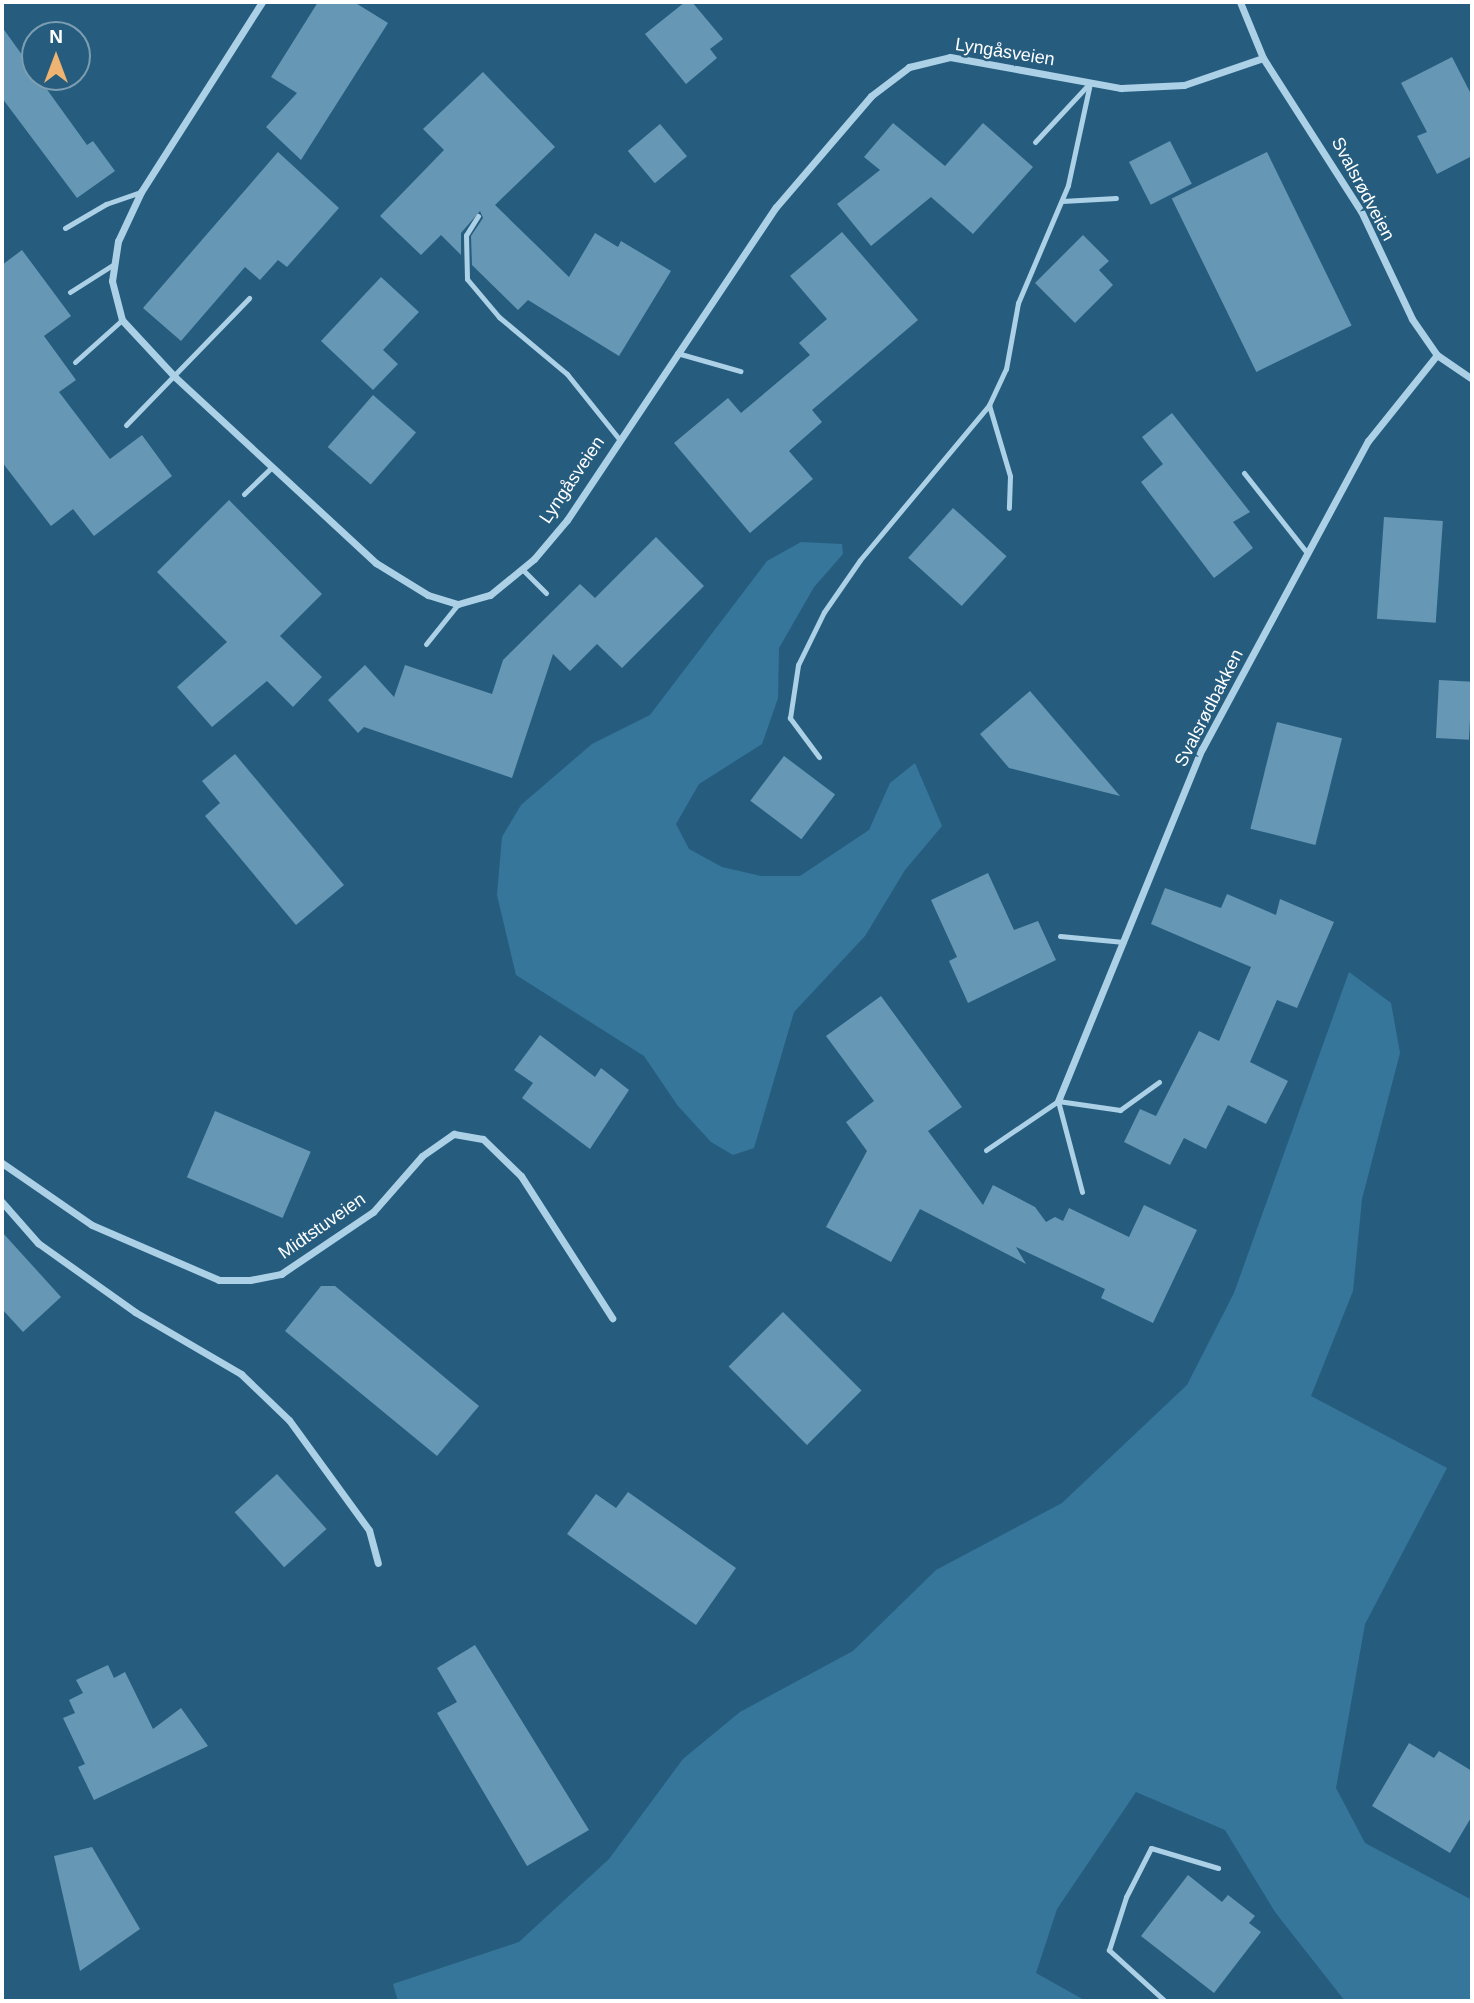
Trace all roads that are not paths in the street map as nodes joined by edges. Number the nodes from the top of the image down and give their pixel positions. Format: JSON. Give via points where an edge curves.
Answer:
{"nodes":[{"id":1,"x":261,"y":2,"type":"edge"},
{"id":2,"x":1240,"y":2,"type":"edge"},
{"id":3,"x":1263,"y":58,"type":"junction"},
{"id":4,"x":1090,"y":83,"type":"junction"},
{"id":5,"x":1035,"y":142,"type":"dead end"},
{"id":6,"x":141,"y":192,"type":"junction"},
{"id":7,"x":1116,"y":198,"type":"dead end"},
{"id":8,"x":1062,"y":201,"type":"junction"},
{"id":9,"x":478,"y":216,"type":"dead end"},
{"id":10,"x":65,"y":228,"type":"dead end"},
{"id":11,"x":111,"y":266,"type":"junction"},
{"id":12,"x":70,"y":292,"type":"dead end"},
{"id":13,"x":249,"y":298,"type":"dead end"},
{"id":14,"x":122,"y":320,"type":"junction"},
{"id":15,"x":677,"y":354,"type":"junction"},
{"id":16,"x":1437,"y":355,"type":"junction"},
{"id":17,"x":75,"y":362,"type":"dead end"},
{"id":18,"x":740,"y":371,"type":"dead end"},
{"id":19,"x":175,"y":377,"type":"junction"},
{"id":20,"x":1472,"y":379,"type":"edge"},
{"id":21,"x":989,"y":405,"type":"junction"},
{"id":22,"x":126,"y":425,"type":"dead end"},
{"id":23,"x":620,"y":439,"type":"junction"},
{"id":24,"x":272,"y":467,"type":"junction"},
{"id":25,"x":1244,"y":473,"type":"dead end"},
{"id":26,"x":244,"y":494,"type":"dead end"},
{"id":27,"x":1009,"y":508,"type":"dead end"},
{"id":28,"x":1308,"y":554,"type":"junction"},
{"id":29,"x":522,"y":569,"type":"junction"},
{"id":30,"x":546,"y":593,"type":"dead end"},
{"id":31,"x":458,"y":604,"type":"junction"},
{"id":32,"x":426,"y":644,"type":"dead end"},
{"id":33,"x":818,"y":757,"type":"dead end"},
{"id":34,"x":1060,"y":936,"type":"dead end"},
{"id":35,"x":1124,"y":942,"type":"junction"},
{"id":36,"x":1159,"y":1082,"type":"dead end"},
{"id":37,"x":1058,"y":1101,"type":"junction"},
{"id":38,"x":986,"y":1150,"type":"dead end"},
{"id":39,"x":2,"y":1163,"type":"edge"},
{"id":40,"x":1082,"y":1192,"type":"dead end"},
{"id":41,"x":2,"y":1202,"type":"edge"},
{"id":42,"x":612,"y":1318,"type":"dead end"},
{"id":43,"x":378,"y":1563,"type":"dead end"},
{"id":44,"x":1218,"y":1868,"type":"dead end"},
{"id":45,"x":1165,"y":2001,"type":"edge"}],
"edges":[{"from":1,"to":6,"type":"street"},
{"from":2,"to":3,"type":"street","name":"Svalsrødveien"},
{"from":3,"to":4,"type":"street","name":"Lyngåsveien","via":[[1184,85],[1121,88]]},
{"from":3,"to":16,"type":"street","name":"Svalsrødveien","via":[[1328,153],[1412,319]]},
{"from":4,"to":5,"type":"lane"},
{"from":4,"to":8,"type":"lane"},
{"from":4,"to":15,"type":"street","name":"Lyngåsveien","via":[[950,57],[909,67],[871,96],[776,207]]},
{"from":6,"to":10,"type":"lane","via":[[106,204]]},
{"from":6,"to":11,"type":"street"},
{"from":7,"to":8,"type":"lane"},
{"from":8,"to":21,"type":"lane","via":[[1018,303],[1006,369]]},
{"from":9,"to":23,"type":"lane","via":[[466,235],[467,279],[499,317],[568,374]]},
{"from":11,"to":12,"type":"lane"},
{"from":11,"to":14,"type":"street"},
{"from":13,"to":19,"type":"lane"},
{"from":14,"to":17,"type":"lane"},
{"from":14,"to":19,"type":"street"},
{"from":15,"to":18,"type":"lane"},
{"from":15,"to":23,"type":"street","name":"Lyngåsveien"},
{"from":16,"to":20,"type":"street","name":"Svalsrødveien"},
{"from":16,"to":28,"type":"street","name":"Svalsrødbakken","via":[[1368,441]]},
{"from":19,"to":22,"type":"lane"},
{"from":19,"to":24,"type":"street"},
{"from":21,"to":27,"type":"lane","via":[[1010,476]]},
{"from":21,"to":33,"type":"lane","via":[[860,559],[824,612],[803,654],[790,718]]},
{"from":23,"to":29,"type":"street","name":"Lyngåsveien","via":[[568,520]]},
{"from":24,"to":26,"type":"lane"},
{"from":24,"to":31,"type":"street","via":[[376,563],[428,596]]},
{"from":25,"to":28,"type":"lane"},
{"from":28,"to":35,"type":"street","name":"Svalsrødbakken","via":[[1202,749]]},
{"from":29,"to":30,"type":"lane"},
{"from":29,"to":31,"type":"street","name":"Lyngåsveien","via":[[490,595]]},
{"from":31,"to":32,"type":"lane"},
{"from":34,"to":35,"type":"lane"},
{"from":35,"to":37,"type":"street","name":"Svalsrødbakken"},
{"from":36,"to":37,"type":"lane","via":[[1121,1110]]},
{"from":37,"to":38,"type":"lane"},
{"from":37,"to":40,"type":"lane"},
{"from":39,"to":42,"type":"street","name":"Midtstuveien","via":[[92,1225],[219,1280],[250,1280],[281,1274],[373,1212],[422,1156],[454,1134],[483,1139],[521,1176]]},
{"from":41,"to":43,"type":"street","via":[[38,1243],[135,1312],[241,1374],[289,1420],[369,1530]]},
{"from":44,"to":45,"type":"lane","via":[[1150,1848],[1126,1897],[1109,1950]]}]}
